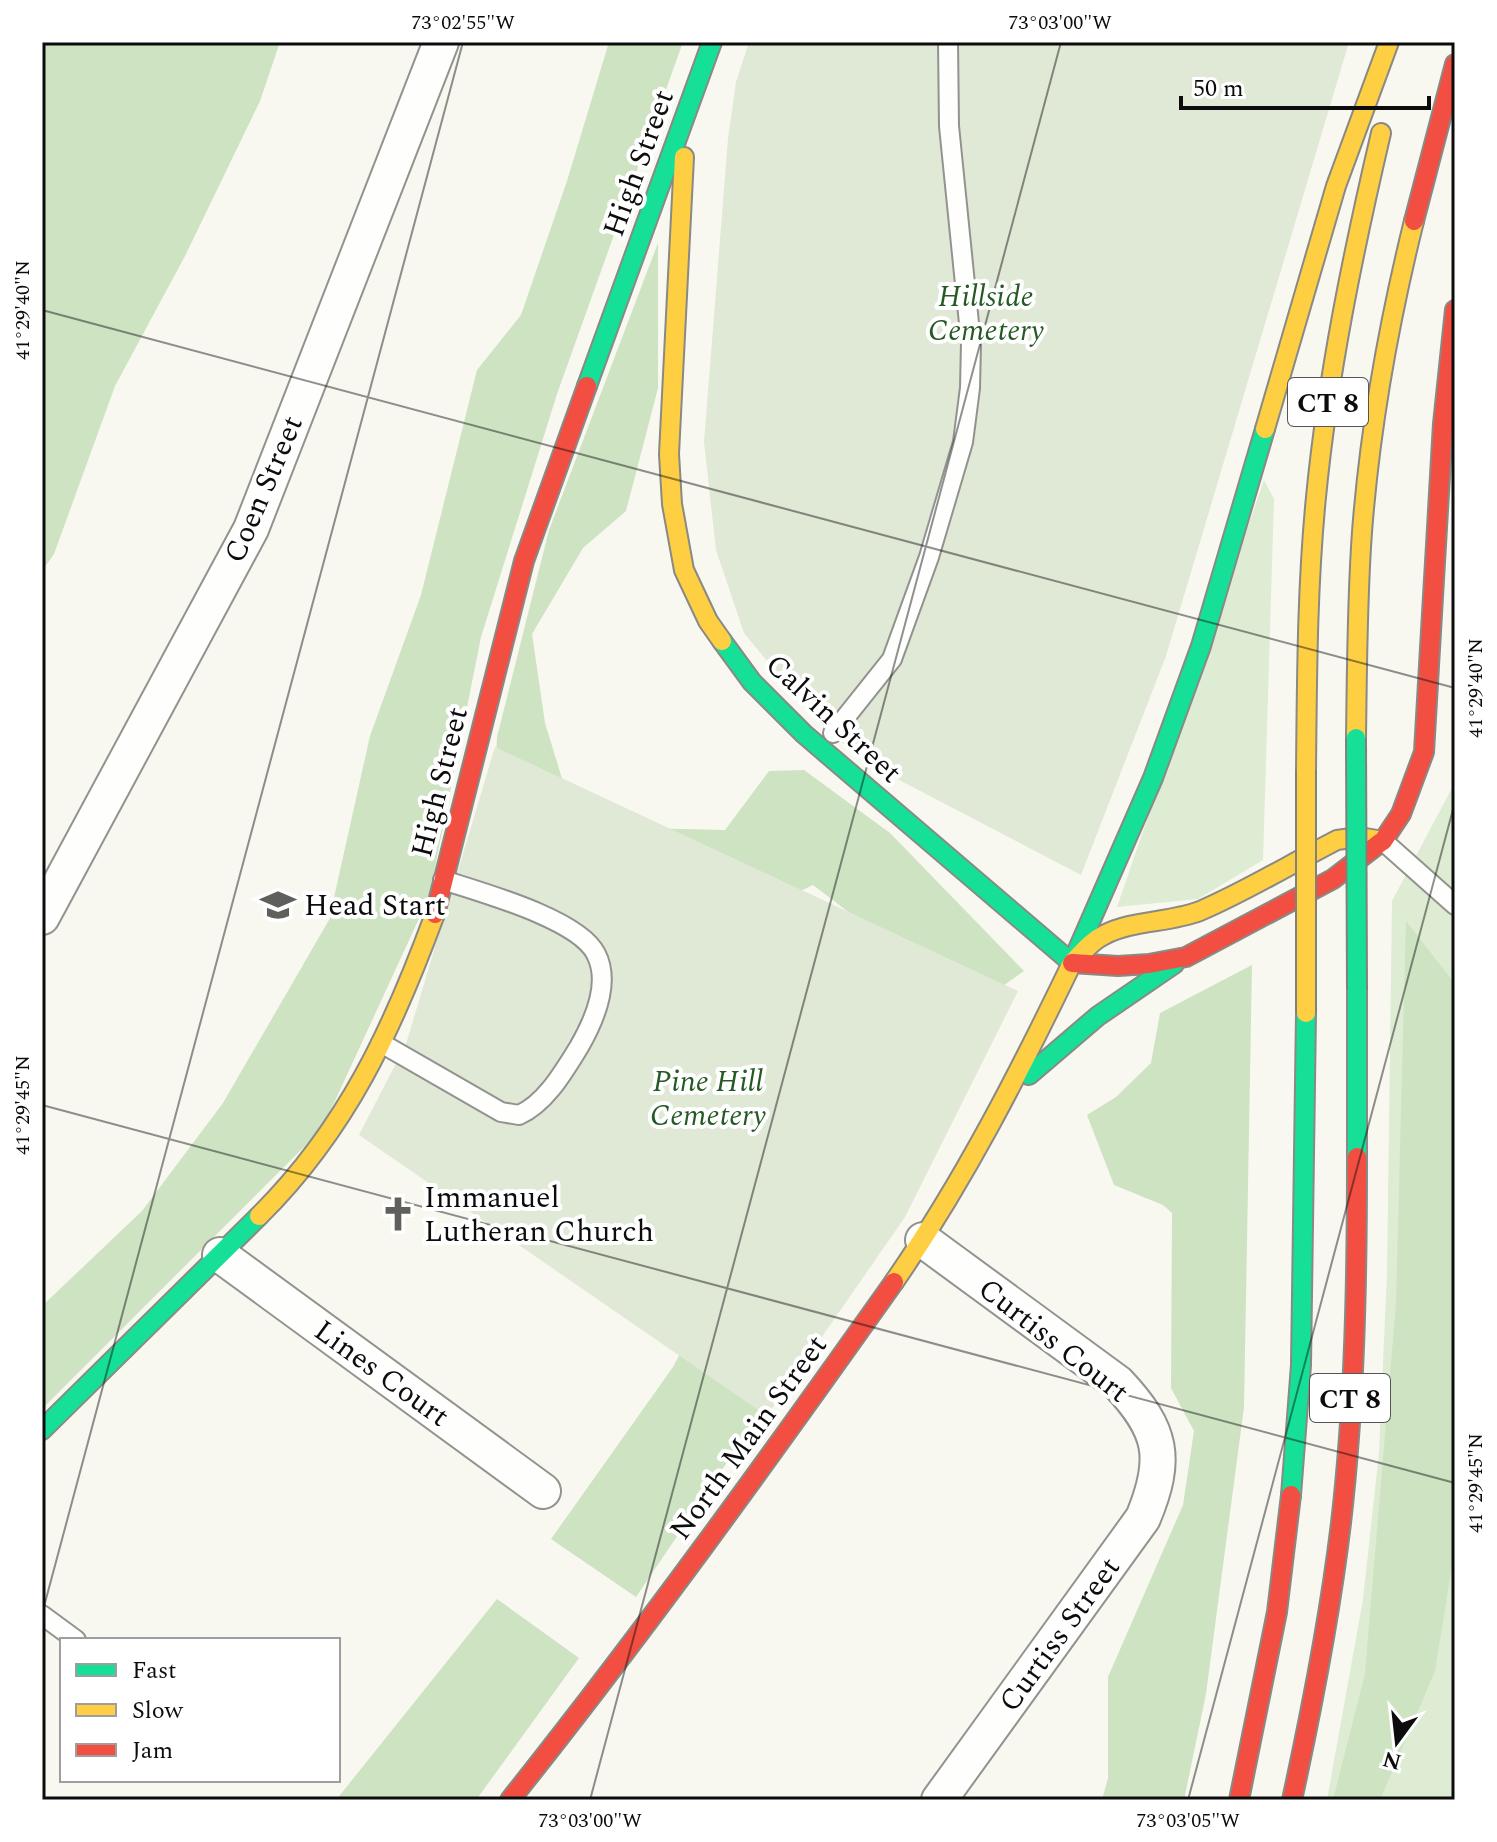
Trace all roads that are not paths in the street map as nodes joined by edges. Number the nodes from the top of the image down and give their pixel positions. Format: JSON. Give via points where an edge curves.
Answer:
{"nodes":[{"id":1,"x":441,"y":42,"type":"edge"},
{"id":2,"x":712,"y":42,"type":"edge"},
{"id":3,"x":948,"y":42,"type":"edge"},
{"id":4,"x":1389,"y":42,"type":"edge"},
{"id":5,"x":1455,"y":64,"type":"edge"},
{"id":6,"x":687,"y":110,"type":"junction"},
{"id":7,"x":1387,"y":112,"type":"dead end"},
{"id":8,"x":1455,"y":310,"type":"edge"},
{"id":9,"x":833,"y":733,"type":"dead end"},
{"id":10,"x":1383,"y":841,"type":"junction"},
{"id":11,"x":443,"y":880,"type":"junction"},
{"id":12,"x":1455,"y":905,"type":"edge"},
{"id":13,"x":42,"y":917,"type":"edge"},
{"id":14,"x":1186,"y":957,"type":"junction"},
{"id":15,"x":1072,"y":963,"type":"junction"},
{"id":16,"x":381,"y":1043,"type":"junction"},
{"id":17,"x":1009,"y":1094,"type":"junction"},
{"id":18,"x":923,"y":1240,"type":"junction"},
{"id":19,"x":220,"y":1255,"type":"junction"},
{"id":20,"x":42,"y":1430,"type":"edge"},
{"id":21,"x":1158,"y":1459,"type":"joint"},
{"id":22,"x":543,"y":1491,"type":"dead end"},
{"id":23,"x":42,"y":1615,"type":"edge"},
{"id":24,"x":73,"y":1638,"type":"edge"},
{"id":25,"x":510,"y":1800,"type":"edge"},
{"id":26,"x":939,"y":1800,"type":"edge"},
{"id":27,"x":1239,"y":1800,"type":"edge"},
{"id":28,"x":1292,"y":1800,"type":"edge"}],
"edges":[{"from":1,"to":13,"type":"street","name":"Coen Street","via":[[251,529]]},
{"from":2,"to":6,"type":"main road","name":"High Street"},
{"from":3,"to":9,"type":"lane","via":[[949,126],[971,343],[963,442],[892,659]]},
{"from":4,"to":15,"type":"main road","name":"North Main Street","via":[[1336,186],[1179,714]]},
{"from":5,"to":28,"type":"main road","number":"CT 8","bridge":true,"via":[[1401,268],[1365,505],[1356,738],[1356,1236],[1345,1481],[1331,1603]]},
{"from":6,"to":11,"type":"main road","name":"High Street","via":[[524,561]]},
{"from":6,"to":15,"type":"main road","name":"Calvin Street","via":[[669,454],[671,502],[689,582],[740,670],[783,716]]},
{"from":7,"to":27,"type":"main road","number":"CT 8","bridge":true,"via":[[1352,257],[1316,497],[1307,623],[1301,1365],[1277,1612]]},
{"from":8,"to":10,"type":"main road","via":[[1424,752],[1401,814]]},
{"from":10,"to":12,"type":"lane"},
{"from":10,"to":14,"type":"main road","via":[[1333,879]]},
{"from":10,"to":15,"type":"main road","via":[[1337,840],[1201,910],[1103,935]]},
{"from":11,"to":16,"type":"main road","name":"High Street","via":[[408,988]]},
{"from":11,"to":16,"type":"lane","via":[[517,905],[582,937],[596,952],[601,969],[597,1010],[561,1073],[539,1102],[519,1115],[501,1112]]},
{"from":14,"to":15,"type":"main road","via":[[1118,966]]},
{"from":14,"to":17,"type":"main road","name":"North Main Street","via":[[1090,1021]]},
{"from":15,"to":17,"type":"main road","name":"North Main Street"},
{"from":16,"to":19,"type":"main road","name":"High Street","via":[[333,1130],[284,1191]]},
{"from":17,"to":18,"type":"main road","name":"North Main Street"},
{"from":18,"to":21,"type":"street","name":"Curtiss Court","via":[[1118,1383],[1154,1432]]},
{"from":18,"to":25,"type":"main road","name":"North Main Street","via":[[772,1454]]},
{"from":19,"to":20,"type":"main road","name":"High Street"},
{"from":19,"to":22,"type":"street","name":"Lines Court"},
{"from":21,"to":26,"type":"street","name":"Curtiss Street","via":[[1156,1487],[1143,1518]]},
{"from":23,"to":24,"type":"lane"}]}
